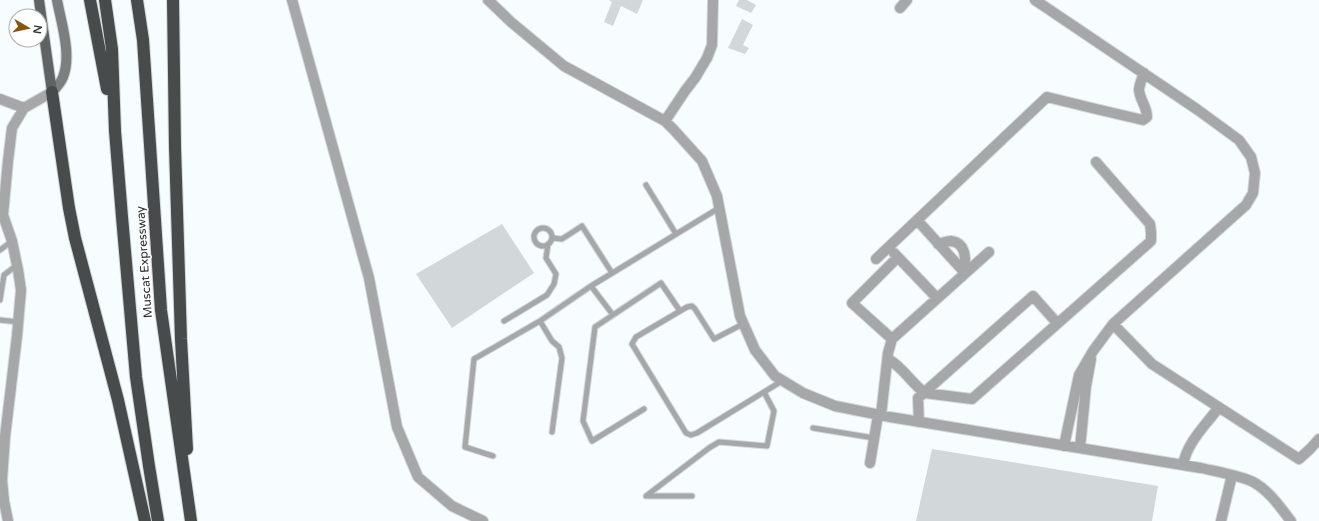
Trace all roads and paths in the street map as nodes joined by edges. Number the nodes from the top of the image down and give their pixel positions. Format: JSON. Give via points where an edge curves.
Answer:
{"nodes":[{"id":1,"x":39,"y":0,"type":"edge"},
{"id":2,"x":57,"y":0,"type":"edge"},
{"id":3,"x":90,"y":0,"type":"edge"},
{"id":4,"x":105,"y":0,"type":"edge"},
{"id":5,"x":136,"y":0,"type":"edge"},
{"id":6,"x":141,"y":0,"type":"edge"},
{"id":7,"x":173,"y":0,"type":"edge"},
{"id":8,"x":292,"y":0,"type":"edge"},
{"id":9,"x":488,"y":0,"type":"edge"},
{"id":10,"x":712,"y":0,"type":"edge"},
{"id":11,"x":907,"y":0,"type":"edge"},
{"id":12,"x":1035,"y":0,"type":"edge"},
{"id":13,"x":900,"y":8,"type":"dead end"},
{"id":14,"x":143,"y":40,"type":"junction"},
{"id":15,"x":1144,"y":73,"type":"junction"},
{"id":16,"x":52,"y":92,"type":"junction"},
{"id":17,"x":0,"y":99,"type":"edge"},
{"id":18,"x":24,"y":108,"type":"junction"},
{"id":19,"x":665,"y":121,"type":"junction"},
{"id":20,"x":115,"y":131,"type":"junction"},
{"id":21,"x":1096,"y":162,"type":"dead end"},
{"id":22,"x":646,"y":185,"type":"dead end"},
{"id":23,"x":719,"y":208,"type":"junction"},
{"id":24,"x":2,"y":215,"type":"edge"},
{"id":25,"x":917,"y":220,"type":"junction"},
{"id":26,"x":676,"y":234,"type":"junction"},
{"id":27,"x":552,"y":238,"type":"junction"},
{"id":28,"x":12,"y":241,"type":"junction"},
{"id":29,"x":548,"y":244,"type":"junction"},
{"id":30,"x":938,"y":244,"type":"junction"},
{"id":31,"x":888,"y":247,"type":"junction"},
{"id":32,"x":0,"y":250,"type":"edge"},
{"id":33,"x":989,"y":252,"type":"dead end"},
{"id":34,"x":898,"y":257,"type":"junction"},
{"id":35,"x":876,"y":259,"type":"dead end"},
{"id":36,"x":17,"y":265,"type":"junction"},
{"id":37,"x":612,"y":273,"type":"junction"},
{"id":38,"x":965,"y":274,"type":"junction"},
{"id":39,"x":591,"y":286,"type":"junction"},
{"id":40,"x":937,"y":298,"type":"junction"},
{"id":41,"x":0,"y":300,"type":"edge"},
{"id":42,"x":680,"y":311,"type":"junction"},
{"id":43,"x":613,"y":315,"type":"junction"},
{"id":44,"x":0,"y":320,"type":"edge"},
{"id":45,"x":504,"y":321,"type":"dead end"},
{"id":46,"x":540,"y":321,"type":"junction"},
{"id":47,"x":18,"y":322,"type":"junction"},
{"id":48,"x":1058,"y":323,"type":"junction"},
{"id":49,"x":743,"y":324,"type":"junction"},
{"id":50,"x":1113,"y":324,"type":"junction"},
{"id":51,"x":892,"y":339,"type":"junction"},
{"id":52,"x":1092,"y":351,"type":"junction"},
{"id":53,"x":888,"y":359,"type":"junction"},
{"id":54,"x":783,"y":381,"type":"junction"},
{"id":55,"x":764,"y":392,"type":"junction"},
{"id":56,"x":925,"y":393,"type":"junction"},
{"id":57,"x":1219,"y":407,"type":"junction"},
{"id":58,"x":644,"y":408,"type":"dead end"},
{"id":59,"x":880,"y":415,"type":"junction"},
{"id":60,"x":919,"y":422,"type":"junction"},
{"id":61,"x":812,"y":428,"type":"dead end"},
{"id":62,"x":552,"y":432,"type":"dead end"},
{"id":63,"x":874,"y":438,"type":"junction"},
{"id":64,"x":1319,"y":439,"type":"edge"},
{"id":65,"x":1064,"y":446,"type":"junction"},
{"id":66,"x":1080,"y":448,"type":"junction"},
{"id":67,"x":493,"y":456,"type":"dead end"},
{"id":68,"x":870,"y":463,"type":"dead end"},
{"id":69,"x":1183,"y":465,"type":"junction"},
{"id":70,"x":1232,"y":475,"type":"junction"},
{"id":71,"x":692,"y":496,"type":"dead end"},
{"id":72,"x":188,"y":506,"type":"junction"},
{"id":73,"x":8,"y":521,"type":"edge"},
{"id":74,"x":144,"y":521,"type":"edge"},
{"id":75,"x":158,"y":521,"type":"edge"},
{"id":76,"x":191,"y":521,"type":"edge"},
{"id":77,"x":483,"y":521,"type":"edge"},
{"id":78,"x":1221,"y":521,"type":"edge"},
{"id":79,"x":1292,"y":521,"type":"edge"}],
"edges":[{"from":1,"to":16,"type":"main road"},
{"from":2,"to":16,"type":"main road","via":[[65,41],[66,65],[63,79]]},
{"from":3,"to":20,"type":"highway"},
{"from":4,"to":20,"type":"highway","name":"Muscat Expressway","via":[[112,49]]},
{"from":5,"to":14,"type":"highway","name":"Muscat Expressway"},
{"from":6,"to":14,"type":"highway"},
{"from":7,"to":72,"type":"highway","via":[[175,146]]},
{"from":8,"to":77,"type":"street","via":[[369,278],[397,427],[418,477],[452,506]]},
{"from":9,"to":19,"type":"street","via":[[564,66]]},
{"from":10,"to":19,"type":"street","via":[[712,45],[707,58]]},
{"from":11,"to":13,"type":"street"},
{"from":12,"to":15,"type":"street"},
{"from":14,"to":72,"type":"highway","name":"Muscat Expressway","via":[[161,310]]},
{"from":15,"to":25,"type":"street","via":[[1139,90],[1147,110],[1147,117],[1143,120],[1047,97]]},
{"from":15,"to":50,"type":"street","via":[[1238,140],[1251,157],[1256,173],[1253,193],[1246,205]]},
{"from":16,"to":18,"type":"street"},
{"from":16,"to":74,"type":"highway","via":[[75,238],[118,400]]},
{"from":17,"to":18,"type":"street"},
{"from":18,"to":24,"type":"street","via":[[12,128]]},
{"from":19,"to":23,"type":"street","via":[[702,161],[717,196]]},
{"from":20,"to":75,"type":"highway","name":"Muscat Expressway","via":[[136,377]]},
{"from":21,"to":48,"type":"street","via":[[1150,224],[1150,241]]},
{"from":22,"to":26,"type":"lane"},
{"from":23,"to":26,"type":"lane"},
{"from":23,"to":49,"type":"street"},
{"from":24,"to":28,"type":"street"},
{"from":25,"to":30,"type":"street"},
{"from":25,"to":31,"type":"street"},
{"from":26,"to":37,"type":"lane"},
{"from":27,"to":29,"type":"lane"},
{"from":27,"to":29,"type":"lane","via":[[550,232],[544,228],[537,230],[533,235],[535,242],[541,246]]},
{"from":27,"to":37,"type":"lane","via":[[562,239],[582,226]]},
{"from":28,"to":32,"type":"lane"},
{"from":28,"to":36,"type":"street"},
{"from":29,"to":45,"type":"lane","via":[[546,258],[556,274],[554,284],[547,295]]},
{"from":30,"to":38,"type":"street"},
{"from":30,"to":38,"type":"street","via":[[951,241],[963,248]]},
{"from":31,"to":34,"type":"street"},
{"from":31,"to":35,"type":"street"},
{"from":33,"to":38,"type":"street"},
{"from":34,"to":40,"type":"street"},
{"from":34,"to":51,"type":"street","via":[[852,303]]},
{"from":36,"to":41,"type":"lane","via":[[4,275]]},
{"from":36,"to":47,"type":"street","via":[[21,290]]},
{"from":37,"to":39,"type":"lane"},
{"from":38,"to":40,"type":"street"},
{"from":39,"to":43,"type":"lane"},
{"from":39,"to":46,"type":"lane"},
{"from":40,"to":51,"type":"street"},
{"from":42,"to":43,"type":"lane","via":[[661,283]]},
{"from":42,"to":49,"type":"lane","via":[[692,306],[696,309],[714,339]]},
{"from":42,"to":55,"type":"lane","via":[[636,337],[632,344],[686,433],[697,434]]},
{"from":43,"to":58,"type":"lane","via":[[595,327],[583,421],[592,441]]},
{"from":44,"to":47,"type":"lane"},
{"from":46,"to":62,"type":"lane","via":[[552,341],[559,347],[562,358]]},
{"from":46,"to":67,"type":"lane","via":[[474,359],[465,447]]},
{"from":47,"to":73,"type":"street","via":[[2,480]]},
{"from":48,"to":56,"type":"street","via":[[972,399]]},
{"from":48,"to":56,"type":"street","via":[[1033,296]]},
{"from":49,"to":54,"type":"street","via":[[755,350],[775,376]]},
{"from":50,"to":52,"type":"street"},
{"from":50,"to":57,"type":"street","via":[[1152,364]]},
{"from":51,"to":53,"type":"street"},
{"from":52,"to":65,"type":"street","via":[[1079,375]]},
{"from":52,"to":66,"type":"street"},
{"from":53,"to":56,"type":"street"},
{"from":53,"to":59,"type":"street"},
{"from":54,"to":55,"type":"lane"},
{"from":54,"to":59,"type":"street","via":[[803,393],[835,406]]},
{"from":55,"to":71,"type":"lane","via":[[774,412],[767,446],[719,442],[646,496]]},
{"from":56,"to":60,"type":"street","via":[[918,398]]},
{"from":57,"to":64,"type":"street","via":[[1300,459]]},
{"from":57,"to":69,"type":"street","via":[[1189,446]]},
{"from":59,"to":60,"type":"street"},
{"from":59,"to":63,"type":"street"},
{"from":60,"to":65,"type":"street"},
{"from":61,"to":63,"type":"lane"},
{"from":63,"to":68,"type":"street"},
{"from":65,"to":66,"type":"street"},
{"from":66,"to":69,"type":"street"},
{"from":69,"to":70,"type":"street"},
{"from":70,"to":78,"type":"street"},
{"from":70,"to":79,"type":"street","via":[[1254,482],[1272,497]]},
{"from":72,"to":76,"type":"highway","name":"Muscat Expressway"}]}
